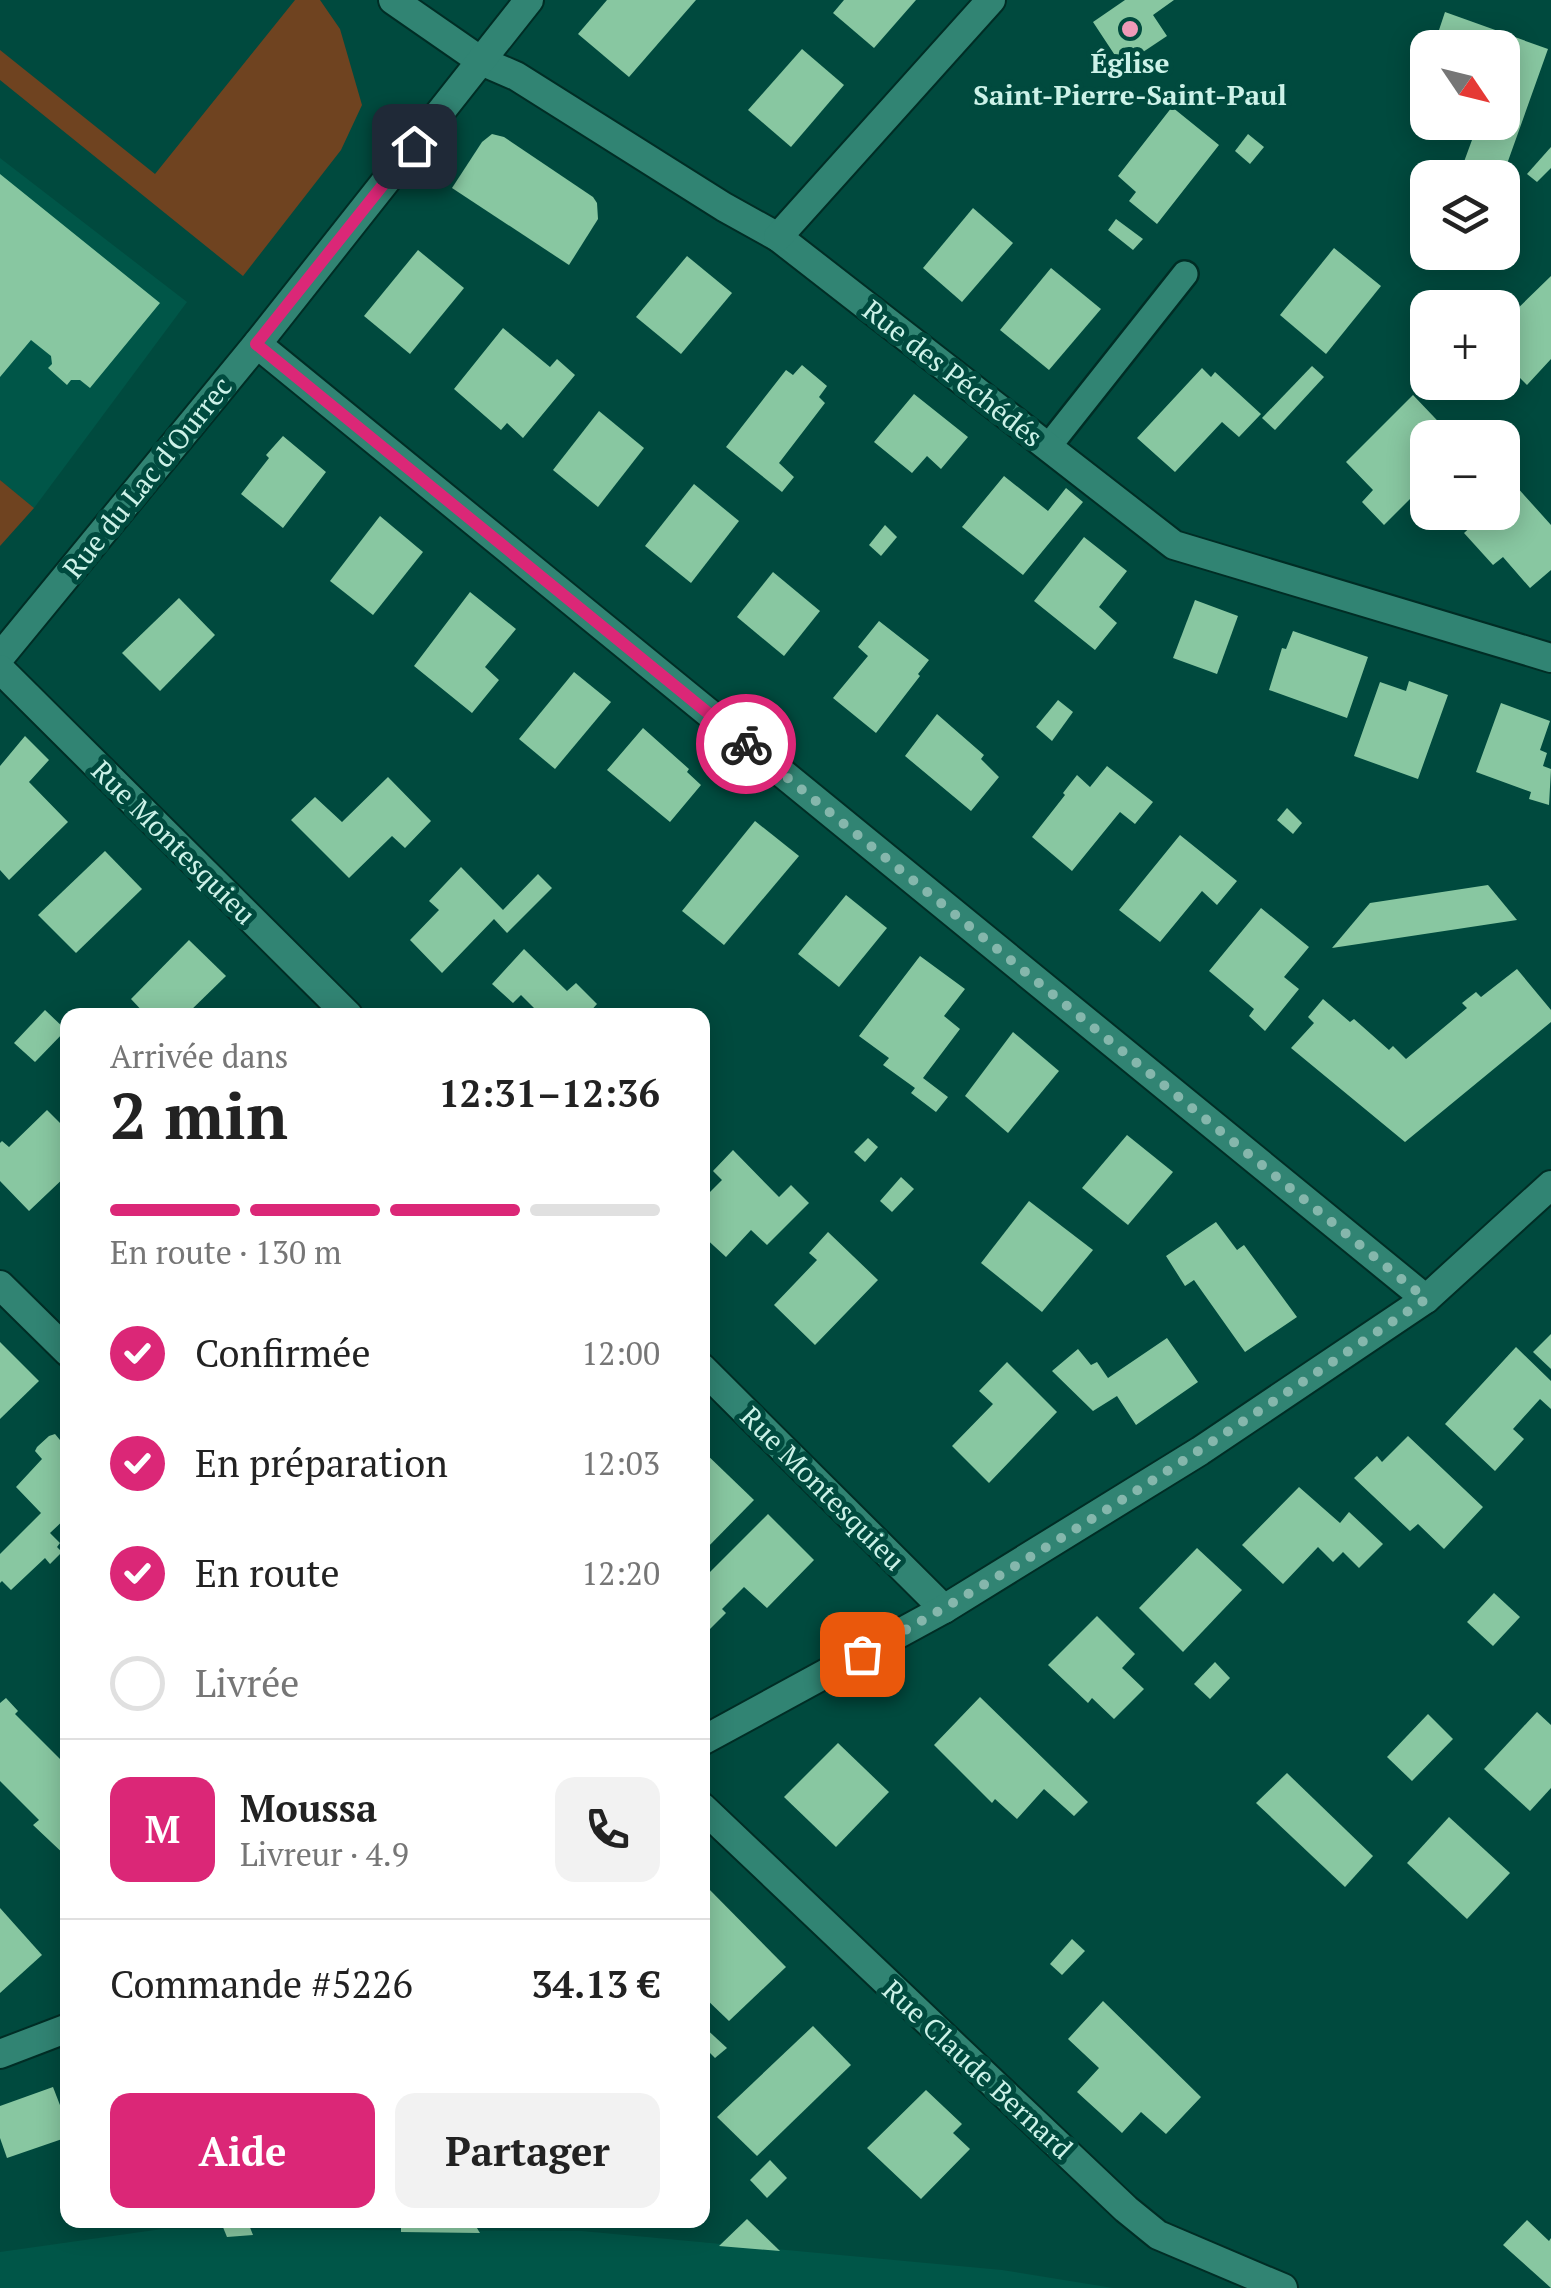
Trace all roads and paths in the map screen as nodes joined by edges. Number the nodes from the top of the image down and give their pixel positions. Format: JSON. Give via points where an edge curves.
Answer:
{"nodes":[{"id":1,"x":393,"y":0,"type":"edge"},
{"id":2,"x":529,"y":0,"type":"edge"},
{"id":3,"x":991,"y":0,"type":"edge"},
{"id":4,"x":482,"y":62,"type":"junction"},
{"id":5,"x":778,"y":237,"type":"junction"},
{"id":6,"x":1185,"y":274,"type":"dead end"},
{"id":7,"x":256,"y":344,"type":"junction"},
{"id":8,"x":1048,"y":447,"type":"junction"},
{"id":9,"x":0,"y":657,"type":"edge"},
{"id":10,"x":1551,"y":658,"type":"edge"},
{"id":11,"x":0,"y":668,"type":"edge"},
{"id":12,"x":341,"y":1008,"type":"edge"},
{"id":13,"x":1551,"y":1186,"type":"edge"},
{"id":14,"x":0,"y":1285,"type":"edge"},
{"id":15,"x":1426,"y":1299,"type":"junction"},
{"id":16,"x":60,"y":1344,"type":"edge"},
{"id":17,"x":710,"y":1376,"type":"edge"},
{"id":18,"x":944,"y":1609,"type":"junction"},
{"id":19,"x":710,"y":1737,"type":"edge"},
{"id":20,"x":710,"y":1816,"type":"edge"},
{"id":21,"x":60,"y":2031,"type":"edge"},
{"id":22,"x":0,"y":2054,"type":"edge"},
{"id":23,"x":1283,"y":2288,"type":"edge"}],
"edges":[{"from":1,"to":4,"type":"street","name":"Rue des Péchédés"},
{"from":2,"to":4,"type":"street","name":"Rue du Lac d'Ourrec"},
{"from":3,"to":5,"type":"street"},
{"from":4,"to":5,"type":"street","name":"Rue des Péchédés","via":[[516,76]]},
{"from":4,"to":7,"type":"street","name":"Rue du Lac d'Ourrec"},
{"from":5,"to":8,"type":"street","name":"Rue des Péchédés"},
{"from":6,"to":8,"type":"lane"},
{"from":7,"to":9,"type":"street","name":"Rue du Lac d'Ourrec"},
{"from":7,"to":15,"type":"street"},
{"from":8,"to":10,"type":"street","name":"Rue des Péchédés","via":[[1174,545]]},
{"from":11,"to":12,"type":"street","name":"Rue Montesquieu"},
{"from":13,"to":15,"type":"street"},
{"from":14,"to":16,"type":"street"},
{"from":15,"to":18,"type":"street","via":[[1200,1451]]},
{"from":17,"to":18,"type":"street","name":"Rue Montesquieu"},
{"from":18,"to":19,"type":"street"},
{"from":20,"to":23,"type":"street","name":"Rue Claude Bernard","via":[[1136,2218]]},
{"from":21,"to":22,"type":"street"}]}
